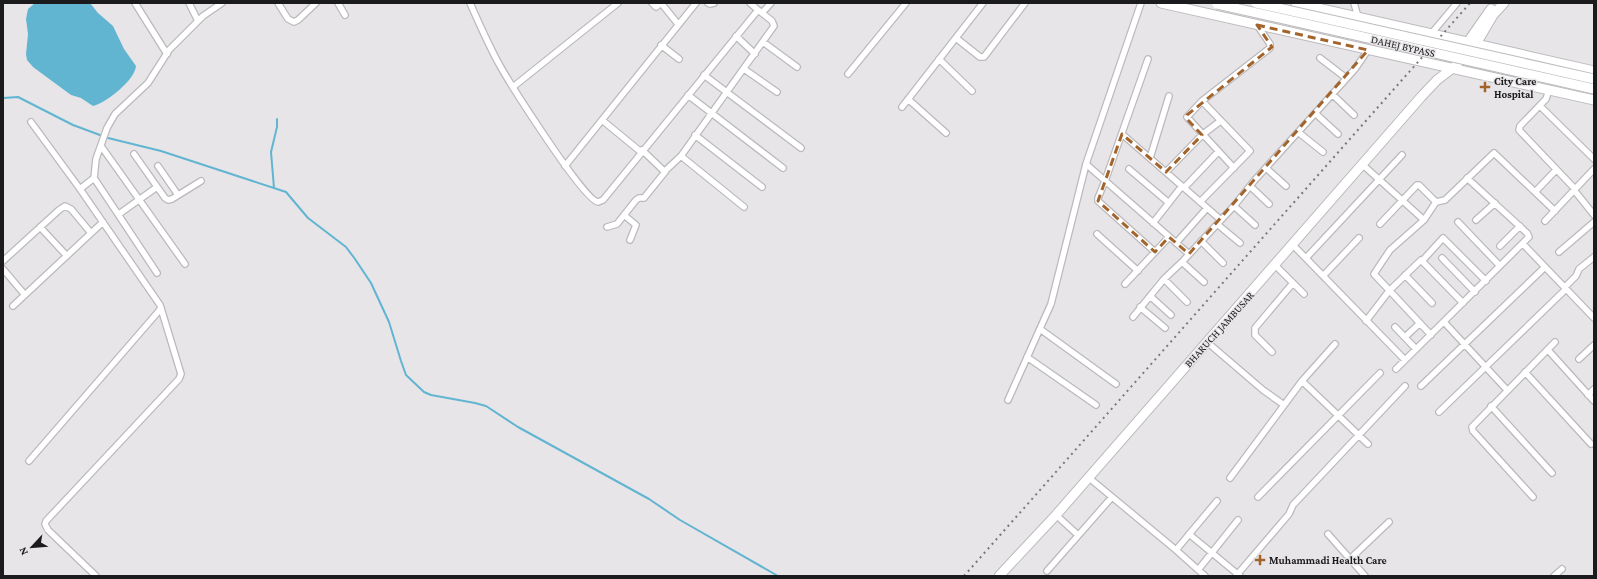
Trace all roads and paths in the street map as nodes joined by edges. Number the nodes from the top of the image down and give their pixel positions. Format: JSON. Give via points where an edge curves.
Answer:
{"nodes":[{"id":1,"x":135,"y":3,"type":"edge"},
{"id":2,"x":189,"y":3,"type":"edge"},
{"id":3,"x":222,"y":3,"type":"edge"},
{"id":4,"x":278,"y":3,"type":"edge"},
{"id":5,"x":316,"y":3,"type":"edge"},
{"id":6,"x":338,"y":3,"type":"edge"},
{"id":7,"x":470,"y":3,"type":"edge"},
{"id":8,"x":618,"y":3,"type":"edge"},
{"id":9,"x":652,"y":3,"type":"edge"},
{"id":10,"x":661,"y":3,"type":"edge"},
{"id":11,"x":696,"y":3,"type":"edge"},
{"id":12,"x":708,"y":3,"type":"edge"},
{"id":13,"x":714,"y":3,"type":"edge"},
{"id":14,"x":750,"y":3,"type":"edge"},
{"id":15,"x":771,"y":3,"type":"edge"},
{"id":16,"x":906,"y":3,"type":"edge"},
{"id":17,"x":982,"y":3,"type":"edge"},
{"id":18,"x":1025,"y":3,"type":"edge"},
{"id":19,"x":1141,"y":3,"type":"edge"},
{"id":20,"x":1162,"y":3,"type":"edge"},
{"id":21,"x":1215,"y":3,"type":"edge"},
{"id":22,"x":1256,"y":3,"type":"edge"},
{"id":23,"x":1296,"y":3,"type":"edge"},
{"id":24,"x":1354,"y":3,"type":"edge"},
{"id":25,"x":1456,"y":3,"type":"edge"},
{"id":26,"x":1496,"y":3,"type":"edge"},
{"id":27,"x":1504,"y":3,"type":"edge"},
{"id":28,"x":760,"y":11,"type":"junction"},
{"id":29,"x":345,"y":15,"type":"dead end"},
{"id":30,"x":1358,"y":17,"type":"junction"},
{"id":31,"x":198,"y":20,"type":"junction"},
{"id":32,"x":678,"y":24,"type":"junction"},
{"id":33,"x":1257,"y":25,"type":"junction"},
{"id":34,"x":1431,"y":34,"type":"junction"},
{"id":35,"x":736,"y":36,"type":"junction"},
{"id":36,"x":956,"y":38,"type":"junction"},
{"id":37,"x":763,"y":42,"type":"junction"},
{"id":38,"x":1472,"y":43,"type":"junction"},
{"id":39,"x":661,"y":45,"type":"junction"},
{"id":40,"x":1368,"y":50,"type":"junction"},
{"id":41,"x":167,"y":54,"type":"junction"},
{"id":42,"x":755,"y":54,"type":"junction"},
{"id":43,"x":1320,"y":58,"type":"dead end"},
{"id":44,"x":679,"y":59,"type":"dead end"},
{"id":45,"x":939,"y":59,"type":"junction"},
{"id":46,"x":1148,"y":59,"type":"dead end"},
{"id":47,"x":1443,"y":65,"type":"junction"},
{"id":48,"x":797,"y":67,"type":"dead end"},
{"id":49,"x":1454,"y":68,"type":"junction"},
{"id":50,"x":744,"y":69,"type":"junction"},
{"id":51,"x":1594,"y":71,"type":"edge"},
{"id":52,"x":848,"y":74,"type":"dead end"},
{"id":53,"x":704,"y":75,"type":"junction"},
{"id":54,"x":1346,"y":78,"type":"junction"},
{"id":55,"x":1594,"y":79,"type":"edge"},
{"id":56,"x":1437,"y":80,"type":"junction"},
{"id":57,"x":513,"y":87,"type":"junction"},
{"id":58,"x":1594,"y":89,"type":"edge"},
{"id":59,"x":1549,"y":90,"type":"junction"},
{"id":60,"x":972,"y":91,"type":"dead end"},
{"id":61,"x":727,"y":92,"type":"junction"},
{"id":62,"x":777,"y":92,"type":"dead end"},
{"id":63,"x":1332,"y":94,"type":"junction"},
{"id":64,"x":688,"y":95,"type":"junction"},
{"id":65,"x":1169,"y":96,"type":"dead end"},
{"id":66,"x":1208,"y":96,"type":"junction"},
{"id":67,"x":908,"y":99,"type":"junction"},
{"id":68,"x":1594,"y":100,"type":"edge"},
{"id":69,"x":1202,"y":101,"type":"junction"},
{"id":70,"x":1540,"y":106,"type":"junction"},
{"id":71,"x":902,"y":107,"type":"dead end"},
{"id":72,"x":1209,"y":108,"type":"junction"},
{"id":73,"x":712,"y":112,"type":"junction"},
{"id":74,"x":1315,"y":113,"type":"junction"},
{"id":75,"x":1354,"y":115,"type":"dead end"},
{"id":76,"x":602,"y":120,"type":"junction"},
{"id":77,"x":31,"y":122,"type":"dead end"},
{"id":78,"x":1219,"y":122,"type":"dead end"},
{"id":79,"x":1298,"y":132,"type":"junction"},
{"id":80,"x":946,"y":133,"type":"dead end"},
{"id":81,"x":1122,"y":134,"type":"junction"},
{"id":82,"x":1338,"y":134,"type":"dead end"},
{"id":83,"x":695,"y":135,"type":"junction"},
{"id":84,"x":1202,"y":135,"type":"junction"},
{"id":85,"x":102,"y":145,"type":"junction"},
{"id":86,"x":801,"y":148,"type":"dead end"},
{"id":87,"x":642,"y":151,"type":"junction"},
{"id":88,"x":1218,"y":152,"type":"junction"},
{"id":89,"x":1323,"y":152,"type":"dead end"},
{"id":90,"x":134,"y":154,"type":"dead end"},
{"id":91,"x":1402,"y":155,"type":"dead end"},
{"id":92,"x":681,"y":156,"type":"junction"},
{"id":93,"x":1150,"y":158,"type":"junction"},
{"id":94,"x":1594,"y":159,"type":"edge"},
{"id":95,"x":1086,"y":164,"type":"junction"},
{"id":96,"x":1363,"y":165,"type":"junction"},
{"id":97,"x":158,"y":166,"type":"dead end"},
{"id":98,"x":566,"y":166,"type":"junction"},
{"id":99,"x":783,"y":168,"type":"dead end"},
{"id":100,"x":1234,"y":168,"type":"junction"},
{"id":101,"x":1266,"y":168,"type":"junction"},
{"id":102,"x":1594,"y":168,"type":"edge"},
{"id":103,"x":1129,"y":169,"type":"dead end"},
{"id":104,"x":1556,"y":170,"type":"junction"},
{"id":105,"x":665,"y":171,"type":"junction"},
{"id":106,"x":1166,"y":172,"type":"junction"},
{"id":107,"x":94,"y":178,"type":"junction"},
{"id":108,"x":1467,"y":178,"type":"junction"},
{"id":109,"x":1379,"y":180,"type":"junction"},
{"id":110,"x":201,"y":181,"type":"dead end"},
{"id":111,"x":1105,"y":181,"type":"junction"},
{"id":112,"x":1250,"y":186,"type":"junction"},
{"id":113,"x":1286,"y":186,"type":"dead end"},
{"id":114,"x":157,"y":187,"type":"junction"},
{"id":115,"x":762,"y":187,"type":"dead end"},
{"id":116,"x":1183,"y":187,"type":"junction"},
{"id":117,"x":80,"y":189,"type":"junction"},
{"id":118,"x":1574,"y":190,"type":"junction"},
{"id":119,"x":1534,"y":192,"type":"junction"},
{"id":120,"x":178,"y":195,"type":"junction"},
{"id":121,"x":140,"y":200,"type":"junction"},
{"id":122,"x":1401,"y":200,"type":"junction"},
{"id":123,"x":1200,"y":202,"type":"junction"},
{"id":124,"x":1436,"y":202,"type":"junction"},
{"id":125,"x":1169,"y":203,"type":"junction"},
{"id":126,"x":1495,"y":203,"type":"junction"},
{"id":127,"x":1269,"y":204,"type":"dead end"},
{"id":128,"x":1234,"y":206,"type":"junction"},
{"id":129,"x":744,"y":207,"type":"dead end"},
{"id":130,"x":1207,"y":208,"type":"junction"},
{"id":131,"x":1555,"y":212,"type":"junction"},
{"id":132,"x":1593,"y":213,"type":"edge"},
{"id":133,"x":119,"y":214,"type":"junction"},
{"id":134,"x":624,"y":215,"type":"junction"},
{"id":135,"x":1424,"y":220,"type":"junction"},
{"id":136,"x":1476,"y":220,"type":"dead end"},
{"id":137,"x":103,"y":222,"type":"junction"},
{"id":138,"x":1219,"y":222,"type":"junction"},
{"id":139,"x":1458,"y":222,"type":"dead end"},
{"id":140,"x":1545,"y":222,"type":"dead end"},
{"id":141,"x":1594,"y":222,"type":"edge"},
{"id":142,"x":1153,"y":223,"type":"junction"},
{"id":143,"x":1380,"y":224,"type":"dead end"},
{"id":144,"x":1255,"y":225,"type":"dead end"},
{"id":145,"x":1520,"y":226,"type":"junction"},
{"id":146,"x":40,"y":227,"type":"junction"},
{"id":147,"x":607,"y":227,"type":"dead end"},
{"id":148,"x":91,"y":233,"type":"junction"},
{"id":149,"x":1097,"y":234,"type":"dead end"},
{"id":150,"x":1169,"y":237,"type":"junction"},
{"id":151,"x":1360,"y":238,"type":"dead end"},
{"id":152,"x":630,"y":240,"type":"dead end"},
{"id":153,"x":1201,"y":242,"type":"junction"},
{"id":154,"x":1176,"y":243,"type":"junction"},
{"id":155,"x":1240,"y":243,"type":"dead end"},
{"id":156,"x":1292,"y":244,"type":"junction"},
{"id":157,"x":1523,"y":244,"type":"junction"},
{"id":158,"x":1500,"y":246,"type":"dead end"},
{"id":159,"x":1155,"y":252,"type":"junction"},
{"id":160,"x":1559,"y":252,"type":"dead end"},
{"id":161,"x":1189,"y":254,"type":"junction"},
{"id":162,"x":67,"y":256,"type":"junction"},
{"id":163,"x":1594,"y":257,"type":"edge"},
{"id":164,"x":1306,"y":258,"type":"junction"},
{"id":165,"x":1442,"y":258,"type":"dead end"},
{"id":166,"x":1423,"y":260,"type":"junction"},
{"id":167,"x":3,"y":261,"type":"edge"},
{"id":168,"x":1182,"y":262,"type":"junction"},
{"id":169,"x":1223,"y":263,"type":"dead end"},
{"id":170,"x":185,"y":264,"type":"dead end"},
{"id":171,"x":1275,"y":265,"type":"junction"},
{"id":172,"x":1500,"y":266,"type":"junction"},
{"id":173,"x":1545,"y":267,"type":"junction"},
{"id":174,"x":3,"y":269,"type":"edge"},
{"id":175,"x":1138,"y":270,"type":"junction"},
{"id":176,"x":158,"y":273,"type":"dead end"},
{"id":177,"x":1405,"y":275,"type":"junction"},
{"id":178,"x":1323,"y":276,"type":"junction"},
{"id":179,"x":1164,"y":279,"type":"junction"},
{"id":180,"x":1486,"y":281,"type":"junction"},
{"id":181,"x":1204,"y":282,"type":"dead end"},
{"id":182,"x":1125,"y":284,"type":"dead end"},
{"id":183,"x":1293,"y":284,"type":"junction"},
{"id":184,"x":1566,"y":288,"type":"junction"},
{"id":185,"x":1389,"y":290,"type":"junction"},
{"id":186,"x":1475,"y":292,"type":"junction"},
{"id":187,"x":1304,"y":294,"type":"dead end"},
{"id":188,"x":25,"y":295,"type":"junction"},
{"id":189,"x":1150,"y":296,"type":"junction"},
{"id":190,"x":1187,"y":302,"type":"dead end"},
{"id":191,"x":1432,"y":303,"type":"dead end"},
{"id":192,"x":1463,"y":303,"type":"junction"},
{"id":193,"x":13,"y":306,"type":"dead end"},
{"id":194,"x":1140,"y":307,"type":"junction"},
{"id":195,"x":161,"y":308,"type":"junction"},
{"id":196,"x":1171,"y":315,"type":"dead end"},
{"id":197,"x":1133,"y":317,"type":"dead end"},
{"id":198,"x":1594,"y":318,"type":"edge"},
{"id":199,"x":1366,"y":321,"type":"junction"},
{"id":200,"x":1444,"y":322,"type":"junction"},
{"id":201,"x":1420,"y":323,"type":"junction"},
{"id":202,"x":1395,"y":327,"type":"dead end"},
{"id":203,"x":1165,"y":328,"type":"dead end"},
{"id":204,"x":1040,"y":329,"type":"junction"},
{"id":205,"x":1431,"y":335,"type":"junction"},
{"id":206,"x":1405,"y":337,"type":"junction"},
{"id":207,"x":1207,"y":342,"type":"junction"},
{"id":208,"x":1556,"y":342,"type":"dead end"},
{"id":209,"x":1334,"y":344,"type":"dead end"},
{"id":210,"x":1464,"y":344,"type":"junction"},
{"id":211,"x":1594,"y":345,"type":"edge"},
{"id":212,"x":1416,"y":349,"type":"junction"},
{"id":213,"x":1548,"y":350,"type":"junction"},
{"id":214,"x":1272,"y":352,"type":"dead end"},
{"id":215,"x":1028,"y":357,"type":"junction"},
{"id":216,"x":1578,"y":359,"type":"dead end"},
{"id":217,"x":1405,"y":360,"type":"junction"},
{"id":218,"x":1485,"y":366,"type":"junction"},
{"id":219,"x":1396,"y":368,"type":"dead end"},
{"id":220,"x":1525,"y":372,"type":"junction"},
{"id":221,"x":1380,"y":373,"type":"dead end"},
{"id":222,"x":1302,"y":381,"type":"junction"},
{"id":223,"x":1116,"y":384,"type":"dead end"},
{"id":224,"x":1405,"y":386,"type":"dead end"},
{"id":225,"x":1421,"y":386,"type":"dead end"},
{"id":226,"x":1594,"y":389,"type":"edge"},
{"id":227,"x":1507,"y":390,"type":"junction"},
{"id":228,"x":1588,"y":395,"type":"junction"},
{"id":229,"x":1008,"y":400,"type":"dead end"},
{"id":230,"x":1594,"y":401,"type":"edge"},
{"id":231,"x":1096,"y":405,"type":"dead end"},
{"id":232,"x":1284,"y":405,"type":"junction"},
{"id":233,"x":1491,"y":406,"type":"junction"},
{"id":234,"x":1439,"y":412,"type":"dead end"},
{"id":235,"x":1338,"y":415,"type":"junction"},
{"id":236,"x":1359,"y":435,"type":"junction"},
{"id":237,"x":1368,"y":444,"type":"dead end"},
{"id":238,"x":1591,"y":444,"type":"dead end"},
{"id":239,"x":29,"y":461,"type":"dead end"},
{"id":240,"x":1552,"y":473,"type":"dead end"},
{"id":241,"x":1088,"y":477,"type":"junction"},
{"id":242,"x":1230,"y":478,"type":"dead end"},
{"id":243,"x":1112,"y":497,"type":"junction"},
{"id":244,"x":1258,"y":498,"type":"dead end"},
{"id":245,"x":1532,"y":498,"type":"dead end"},
{"id":246,"x":1216,"y":501,"type":"dead end"},
{"id":247,"x":1056,"y":515,"type":"junction"},
{"id":248,"x":1238,"y":520,"type":"dead end"},
{"id":249,"x":1390,"y":522,"type":"dead end"},
{"id":250,"x":1189,"y":534,"type":"junction"},
{"id":251,"x":1328,"y":534,"type":"dead end"},
{"id":252,"x":1078,"y":535,"type":"junction"},
{"id":253,"x":1176,"y":550,"type":"junction"},
{"id":254,"x":1212,"y":553,"type":"junction"},
{"id":255,"x":1350,"y":559,"type":"junction"},
{"id":256,"x":1562,"y":569,"type":"dead end"},
{"id":257,"x":1198,"y":570,"type":"junction"},
{"id":258,"x":1047,"y":571,"type":"dead end"},
{"id":259,"x":1238,"y":575,"type":"edge"},
{"id":260,"x":96,"y":576,"type":"edge"},
{"id":261,"x":999,"y":576,"type":"edge"},
{"id":262,"x":1205,"y":576,"type":"edge"},
{"id":263,"x":1365,"y":576,"type":"edge"},
{"id":264,"x":1554,"y":576,"type":"edge"}],
"edges":[{"from":1,"to":41,"type":"street"},
{"from":2,"to":31,"type":"street"},
{"from":3,"to":31,"type":"street"},
{"from":4,"to":5,"type":"street","via":[[288,19],[294,22]]},
{"from":6,"to":29,"type":"street"},
{"from":7,"to":57,"type":"street"},
{"from":8,"to":57,"type":"street"},
{"from":9,"to":10,"type":"street","via":[[656,7]]},
{"from":10,"to":32,"type":"street"},
{"from":11,"to":32,"type":"street"},
{"from":12,"to":13,"type":"street"},
{"from":14,"to":28,"type":"street"},
{"from":15,"to":28,"type":"street"},
{"from":16,"to":52,"type":"street"},
{"from":17,"to":36,"type":"street"},
{"from":18,"to":36,"type":"street","via":[[984,57],[980,58]]},
{"from":19,"to":95,"type":"street"},
{"from":20,"to":33,"type":"main road"},
{"from":21,"to":58,"type":"main road","name":"DAHEJ BYPASS","bridge":true},
{"from":22,"to":55,"type":"main road","name":"DAHEJ BYPASS","bridge":true},
{"from":23,"to":30,"type":"main road"},
{"from":24,"to":30,"type":"street"},
{"from":25,"to":34,"type":"street"},
{"from":26,"to":38,"type":"main road","name":"BHARUCH JAMBUSAR"},
{"from":27,"to":38,"type":"main road","name":"BHARUCH JAMBUSAR"},
{"from":28,"to":35,"type":"street"},
{"from":28,"to":37,"type":"street","via":[[774,26]]},
{"from":30,"to":34,"type":"main road"},
{"from":31,"to":41,"type":"street"},
{"from":32,"to":39,"type":"street"},
{"from":33,"to":40,"type":"main road"},
{"from":33,"to":66,"type":"street","via":[[1270,48]]},
{"from":34,"to":38,"type":"main road"},
{"from":35,"to":42,"type":"street"},
{"from":35,"to":53,"type":"street"},
{"from":36,"to":45,"type":"street"},
{"from":37,"to":42,"type":"street"},
{"from":37,"to":48,"type":"street"},
{"from":38,"to":47,"type":"main road","name":"BHARUCH JAMBUSAR"},
{"from":38,"to":49,"type":"main road","name":"BHARUCH JAMBUSAR"},
{"from":38,"to":51,"type":"main road"},
{"from":39,"to":44,"type":"street"},
{"from":39,"to":76,"type":"street"},
{"from":40,"to":47,"type":"main road"},
{"from":40,"to":54,"type":"street"},
{"from":41,"to":85,"type":"street","via":[[148,83],[119,110],[107,128]]},
{"from":42,"to":50,"type":"street"},
{"from":43,"to":54,"type":"street"},
{"from":45,"to":60,"type":"street"},
{"from":45,"to":67,"type":"street"},
{"from":46,"to":81,"type":"street"},
{"from":47,"to":49,"type":"main road"},
{"from":47,"to":56,"type":"main road","name":"BHARUCH JAMBUSAR"},
{"from":49,"to":56,"type":"main road","name":"BHARUCH JAMBUSAR"},
{"from":49,"to":59,"type":"main road"},
{"from":50,"to":61,"type":"street"},
{"from":50,"to":62,"type":"street"},
{"from":53,"to":61,"type":"street"},
{"from":53,"to":64,"type":"street"},
{"from":54,"to":63,"type":"street"},
{"from":56,"to":96,"type":"main road","name":"BHARUCH JAMBUSAR"},
{"from":57,"to":98,"type":"street"},
{"from":59,"to":68,"type":"main road"},
{"from":59,"to":70,"type":"street","via":[[1547,98]]},
{"from":61,"to":73,"type":"street"},
{"from":61,"to":86,"type":"street"},
{"from":63,"to":74,"type":"street"},
{"from":63,"to":75,"type":"street"},
{"from":64,"to":73,"type":"street"},
{"from":64,"to":87,"type":"street"},
{"from":65,"to":93,"type":"street"},
{"from":66,"to":69,"type":"street"},
{"from":66,"to":72,"type":"street"},
{"from":67,"to":71,"type":"street"},
{"from":67,"to":80,"type":"street"},
{"from":69,"to":72,"type":"street"},
{"from":69,"to":84,"type":"street","via":[[1187,118]]},
{"from":70,"to":94,"type":"street"},
{"from":70,"to":104,"type":"street","via":[[1519,130]]},
{"from":72,"to":100,"type":"street","via":[[1250,150]]},
{"from":73,"to":83,"type":"street"},
{"from":73,"to":99,"type":"street"},
{"from":74,"to":79,"type":"street"},
{"from":74,"to":82,"type":"street"},
{"from":76,"to":87,"type":"street"},
{"from":76,"to":98,"type":"street"},
{"from":77,"to":117,"type":"street"},
{"from":78,"to":84,"type":"street"},
{"from":79,"to":89,"type":"street"},
{"from":79,"to":101,"type":"street"},
{"from":81,"to":93,"type":"street"},
{"from":81,"to":111,"type":"street"},
{"from":83,"to":92,"type":"street"},
{"from":83,"to":115,"type":"street"},
{"from":84,"to":88,"type":"street"},
{"from":84,"to":106,"type":"street"},
{"from":85,"to":107,"type":"street","via":[[96,159]]},
{"from":85,"to":121,"type":"street"},
{"from":87,"to":98,"type":"street","via":[[603,200],[598,202],[592,200]]},
{"from":87,"to":105,"type":"street"},
{"from":88,"to":100,"type":"street"},
{"from":88,"to":116,"type":"street"},
{"from":90,"to":114,"type":"street"},
{"from":91,"to":109,"type":"street"},
{"from":92,"to":105,"type":"street"},
{"from":92,"to":129,"type":"street"},
{"from":93,"to":106,"type":"street"},
{"from":95,"to":111,"type":"street"},
{"from":95,"to":204,"type":"street","via":[[1051,304]]},
{"from":96,"to":109,"type":"street"},
{"from":96,"to":156,"type":"main road","name":"BHARUCH JAMBUSAR"},
{"from":97,"to":120,"type":"street"},
{"from":100,"to":123,"type":"street"},
{"from":101,"to":112,"type":"street"},
{"from":101,"to":113,"type":"street"},
{"from":102,"to":118,"type":"street"},
{"from":103,"to":125,"type":"street"},
{"from":104,"to":118,"type":"street"},
{"from":104,"to":119,"type":"street"},
{"from":105,"to":134,"type":"street","via":[[644,198],[637,199]]},
{"from":106,"to":116,"type":"street"},
{"from":107,"to":117,"type":"street"},
{"from":107,"to":133,"type":"street"},
{"from":108,"to":119,"type":"street","via":[[1494,153]]},
{"from":108,"to":124,"type":"street","via":[[1445,200]]},
{"from":108,"to":126,"type":"street"},
{"from":109,"to":122,"type":"street"},
{"from":109,"to":164,"type":"street"},
{"from":110,"to":120,"type":"street"},
{"from":111,"to":142,"type":"street"},
{"from":111,"to":159,"type":"street","via":[[1098,201]]},
{"from":112,"to":127,"type":"street"},
{"from":112,"to":128,"type":"street"},
{"from":114,"to":120,"type":"street","via":[[168,200]]},
{"from":114,"to":121,"type":"street"},
{"from":116,"to":123,"type":"street"},
{"from":116,"to":125,"type":"street"},
{"from":117,"to":137,"type":"street"},
{"from":118,"to":131,"type":"street"},
{"from":118,"to":132,"type":"street"},
{"from":119,"to":131,"type":"street"},
{"from":121,"to":133,"type":"street"},
{"from":121,"to":170,"type":"street"},
{"from":122,"to":124,"type":"street","via":[[1416,185]]},
{"from":122,"to":135,"type":"street"},
{"from":122,"to":143,"type":"street"},
{"from":123,"to":130,"type":"street"},
{"from":124,"to":135,"type":"street"},
{"from":125,"to":142,"type":"street"},
{"from":126,"to":136,"type":"street"},
{"from":126,"to":145,"type":"street"},
{"from":128,"to":138,"type":"street"},
{"from":128,"to":144,"type":"street"},
{"from":130,"to":138,"type":"street"},
{"from":130,"to":154,"type":"street"},
{"from":131,"to":140,"type":"street"},
{"from":133,"to":176,"type":"street"},
{"from":134,"to":147,"type":"street","via":[[618,224]]},
{"from":134,"to":152,"type":"street","via":[[636,225]]},
{"from":135,"to":185,"type":"street","via":[[1390,250],[1374,274]]},
{"from":137,"to":148,"type":"street"},
{"from":137,"to":195,"type":"street"},
{"from":138,"to":153,"type":"street"},
{"from":138,"to":155,"type":"street"},
{"from":139,"to":172,"type":"street"},
{"from":141,"to":160,"type":"street"},
{"from":142,"to":150,"type":"street"},
{"from":145,"to":157,"type":"street","via":[[1528,235]]},
{"from":145,"to":158,"type":"street"},
{"from":146,"to":148,"type":"street","via":[[62,207],[67,206]]},
{"from":146,"to":162,"type":"street"},
{"from":146,"to":167,"type":"street"},
{"from":148,"to":162,"type":"street"},
{"from":149,"to":175,"type":"street"},
{"from":150,"to":154,"type":"street"},
{"from":150,"to":159,"type":"street"},
{"from":151,"to":178,"type":"street"},
{"from":153,"to":161,"type":"street"},
{"from":153,"to":169,"type":"street"},
{"from":154,"to":161,"type":"street"},
{"from":156,"to":164,"type":"street"},
{"from":156,"to":171,"type":"main road","name":"BHARUCH JAMBUSAR"},
{"from":157,"to":172,"type":"street"},
{"from":157,"to":173,"type":"street"},
{"from":159,"to":175,"type":"street"},
{"from":161,"to":168,"type":"street"},
{"from":162,"to":188,"type":"street"},
{"from":163,"to":184,"type":"street","via":[[1579,269]]},
{"from":164,"to":178,"type":"street"},
{"from":165,"to":186,"type":"street"},
{"from":166,"to":177,"type":"street","via":[[1419,260]]},
{"from":166,"to":180,"type":"street","via":[[1443,238]]},
{"from":166,"to":192,"type":"street"},
{"from":168,"to":179,"type":"street"},
{"from":168,"to":181,"type":"street"},
{"from":171,"to":183,"type":"street"},
{"from":171,"to":207,"type":"main road","name":"BHARUCH JAMBUSAR"},
{"from":172,"to":180,"type":"street"},
{"from":173,"to":184,"type":"street"},
{"from":173,"to":210,"type":"street"},
{"from":174,"to":188,"type":"street"},
{"from":175,"to":182,"type":"street"},
{"from":177,"to":185,"type":"street"},
{"from":177,"to":191,"type":"street"},
{"from":178,"to":199,"type":"street"},
{"from":179,"to":189,"type":"street"},
{"from":179,"to":190,"type":"street"},
{"from":180,"to":186,"type":"street"},
{"from":183,"to":187,"type":"street"},
{"from":183,"to":214,"type":"street","via":[[1255,328],[1255,335]]},
{"from":184,"to":198,"type":"street"},
{"from":184,"to":218,"type":"street"},
{"from":185,"to":199,"type":"street"},
{"from":185,"to":201,"type":"street"},
{"from":186,"to":192,"type":"street"},
{"from":188,"to":193,"type":"street"},
{"from":189,"to":194,"type":"street"},
{"from":189,"to":196,"type":"street"},
{"from":192,"to":200,"type":"street"},
{"from":194,"to":197,"type":"street"},
{"from":194,"to":203,"type":"street"},
{"from":195,"to":239,"type":"street"},
{"from":195,"to":260,"type":"street","via":[[181,376],[45,524],[48,530]]},
{"from":199,"to":217,"type":"street"},
{"from":200,"to":205,"type":"street"},
{"from":200,"to":210,"type":"street"},
{"from":201,"to":205,"type":"street"},
{"from":201,"to":206,"type":"street"},
{"from":202,"to":206,"type":"street"},
{"from":204,"to":215,"type":"street"},
{"from":204,"to":223,"type":"street"},
{"from":205,"to":212,"type":"street"},
{"from":206,"to":212,"type":"street"},
{"from":207,"to":232,"type":"street"},
{"from":207,"to":241,"type":"main road","name":"BHARUCH JAMBUSAR"},
{"from":208,"to":213,"type":"street"},
{"from":209,"to":222,"type":"street"},
{"from":210,"to":218,"type":"street"},
{"from":210,"to":225,"type":"street"},
{"from":211,"to":216,"type":"street"},
{"from":212,"to":217,"type":"street"},
{"from":213,"to":220,"type":"street"},
{"from":213,"to":228,"type":"street"},
{"from":215,"to":229,"type":"street"},
{"from":215,"to":231,"type":"street"},
{"from":217,"to":219,"type":"street"},
{"from":218,"to":227,"type":"street"},
{"from":218,"to":234,"type":"street"},
{"from":220,"to":227,"type":"street"},
{"from":220,"to":238,"type":"street"},
{"from":221,"to":235,"type":"street"},
{"from":222,"to":232,"type":"street"},
{"from":222,"to":235,"type":"street"},
{"from":224,"to":236,"type":"street"},
{"from":226,"to":228,"type":"street"},
{"from":227,"to":233,"type":"street"},
{"from":228,"to":230,"type":"street"},
{"from":232,"to":242,"type":"street"},
{"from":233,"to":240,"type":"street"},
{"from":233,"to":245,"type":"street","via":[[1473,424],[1472,429]]},
{"from":235,"to":236,"type":"street"},
{"from":235,"to":244,"type":"street"},
{"from":236,"to":237,"type":"street"},
{"from":236,"to":259,"type":"street","via":[[1293,505],[1289,514]]},
{"from":241,"to":243,"type":"street"},
{"from":241,"to":247,"type":"main road","name":"BHARUCH JAMBUSAR"},
{"from":243,"to":252,"type":"street"},
{"from":243,"to":253,"type":"street"},
{"from":246,"to":250,"type":"street"},
{"from":247,"to":252,"type":"street"},
{"from":247,"to":261,"type":"main road","name":"BHARUCH JAMBUSAR"},
{"from":248,"to":254,"type":"street"},
{"from":249,"to":255,"type":"street"},
{"from":250,"to":253,"type":"street"},
{"from":250,"to":254,"type":"street"},
{"from":251,"to":255,"type":"street"},
{"from":252,"to":258,"type":"street"},
{"from":253,"to":257,"type":"street"},
{"from":254,"to":257,"type":"street"},
{"from":254,"to":259,"type":"street"},
{"from":255,"to":263,"type":"street"},
{"from":256,"to":264,"type":"street"},
{"from":257,"to":262,"type":"street"}]}
